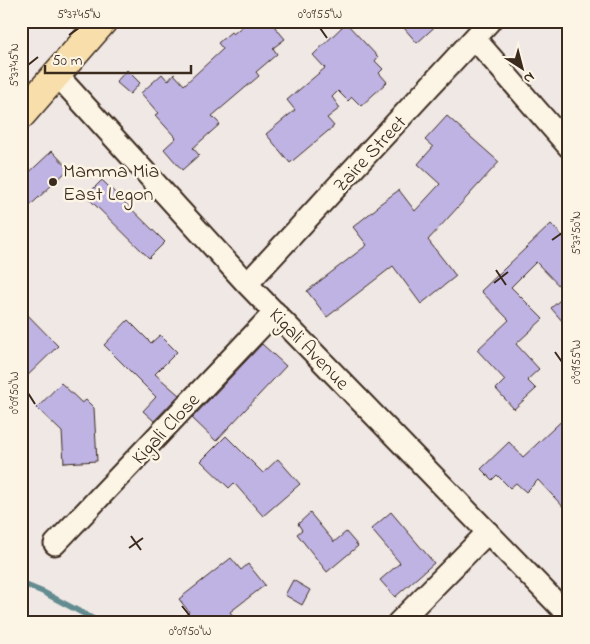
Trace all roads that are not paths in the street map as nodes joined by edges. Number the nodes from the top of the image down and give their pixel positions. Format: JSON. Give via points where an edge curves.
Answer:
{"nodes":[{"id":1,"x":103,"y":21,"type":"edge"},
{"id":2,"x":490,"y":21,"type":"edge"},
{"id":3,"x":475,"y":38,"type":"junction"},
{"id":4,"x":57,"y":75,"type":"junction"},
{"id":5,"x":21,"y":115,"type":"edge"},
{"id":6,"x":569,"y":147,"type":"edge"},
{"id":7,"x":247,"y":284,"type":"junction"},
{"id":8,"x":275,"y":312,"type":"junction"},
{"id":9,"x":488,"y":532,"type":"junction"},
{"id":10,"x":55,"y":544,"type":"dead end"},
{"id":11,"x":569,"y":616,"type":"edge"},
{"id":12,"x":398,"y":623,"type":"edge"}],
"edges":[{"from":1,"to":4,"type":"main road"},
{"from":2,"to":3,"type":"street","name":"Zaire Street"},
{"from":3,"to":6,"type":"street"},
{"from":3,"to":7,"type":"street","name":"Zaire Street"},
{"from":4,"to":5,"type":"main road"},
{"from":4,"to":7,"type":"street","name":"Kigali Avenue"},
{"from":7,"to":8,"type":"street","name":"Kigali Avenue"},
{"from":8,"to":9,"type":"street","name":"Kigali Avenue"},
{"from":8,"to":10,"type":"street","name":"Kigali Close"},
{"from":9,"to":11,"type":"street","name":"Kigali Avenue"},
{"from":9,"to":12,"type":"street"}]}
